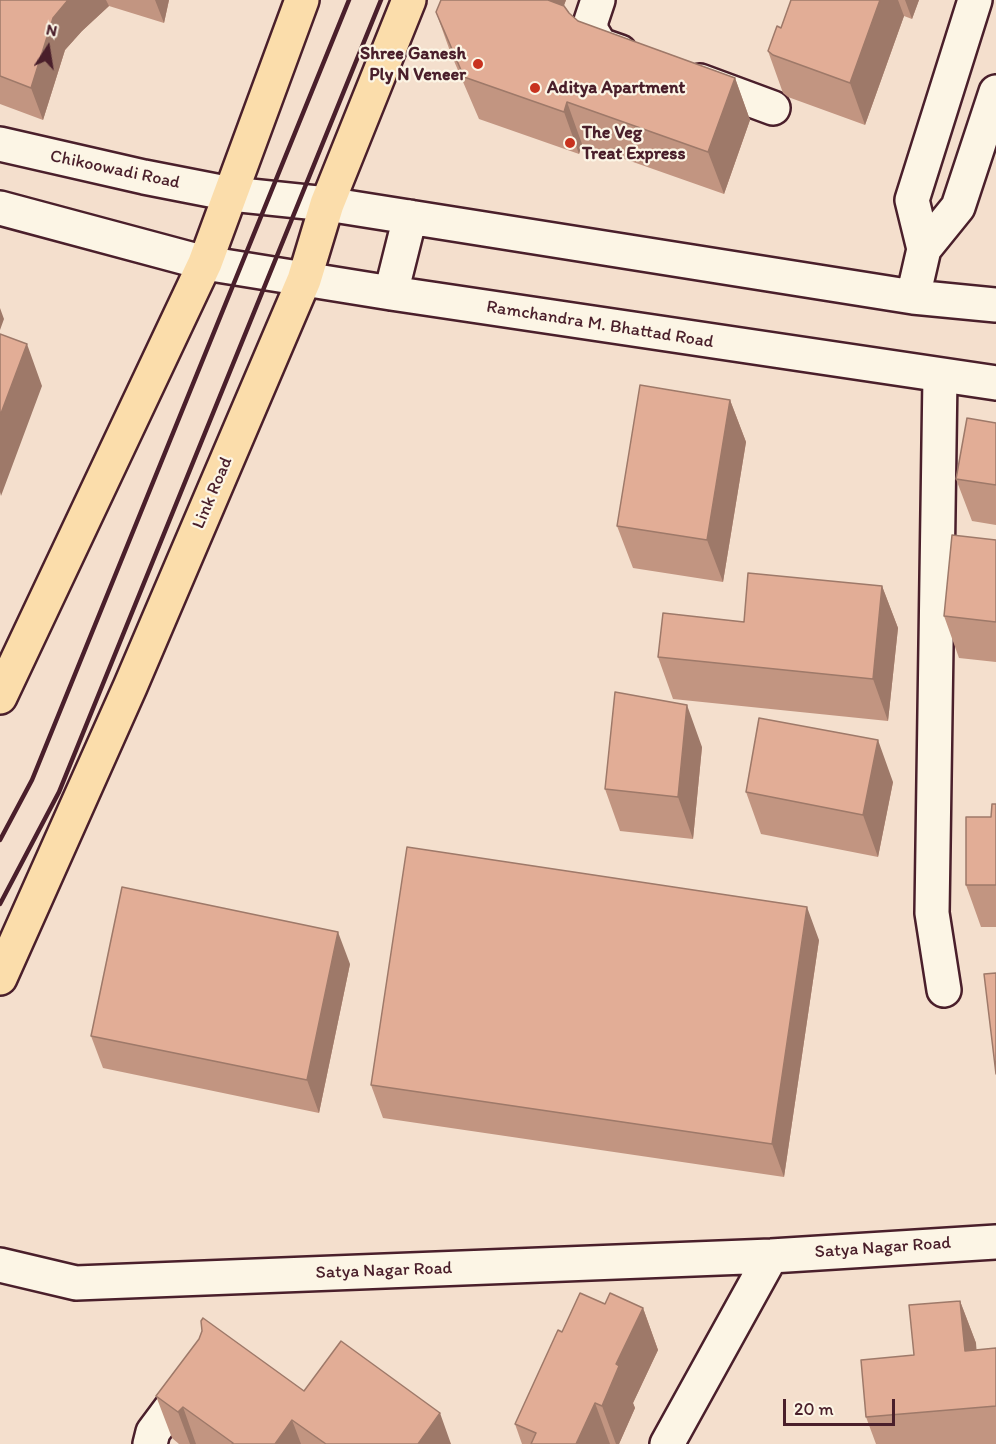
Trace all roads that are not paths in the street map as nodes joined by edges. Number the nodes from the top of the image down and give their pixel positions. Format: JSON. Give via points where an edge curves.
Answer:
{"nodes":[{"id":1,"x":302,"y":0,"type":"edge"},
{"id":2,"x":409,"y":0,"type":"edge"},
{"id":3,"x":598,"y":0,"type":"edge"},
{"id":4,"x":975,"y":0,"type":"edge"},
{"id":5,"x":643,"y":61,"type":"edge"},
{"id":6,"x":676,"y":72,"type":"edge"},
{"id":7,"x":996,"y":92,"type":"edge"},
{"id":8,"x":773,"y":108,"type":"dead end"},
{"id":9,"x":0,"y":144,"type":"edge"},
{"id":10,"x":231,"y":194,"type":"junction"},
{"id":11,"x":327,"y":204,"type":"junction"},
{"id":12,"x":0,"y":208,"type":"edge"},
{"id":13,"x":410,"y":217,"type":"junction"},
{"id":14,"x":924,"y":249,"type":"junction"},
{"id":15,"x":205,"y":263,"type":"junction"},
{"id":16,"x":304,"y":279,"type":"junction"},
{"id":17,"x":391,"y":293,"type":"junction"},
{"id":18,"x":914,"y":297,"type":"junction"},
{"id":19,"x":996,"y":305,"type":"edge"},
{"id":20,"x":940,"y":376,"type":"junction"},
{"id":21,"x":996,"y":383,"type":"edge"},
{"id":22,"x":0,"y":697,"type":"edge"},
{"id":23,"x":0,"y":978,"type":"edge"},
{"id":24,"x":944,"y":990,"type":"dead end"},
{"id":25,"x":996,"y":1242,"type":"edge"},
{"id":26,"x":771,"y":1256,"type":"junction"},
{"id":27,"x":0,"y":1265,"type":"edge"},
{"id":28,"x":199,"y":1370,"type":"edge"},
{"id":29,"x":150,"y":1444,"type":"edge"},
{"id":30,"x":667,"y":1444,"type":"edge"}],
"edges":[{"from":1,"to":10,"type":"main road"},
{"from":2,"to":11,"type":"main road","name":"Link Road"},
{"from":3,"to":5,"type":"street","via":[[591,30],[600,45]]},
{"from":4,"to":14,"type":"street","via":[[912,200]]},
{"from":6,"to":8,"type":"street"},
{"from":7,"to":14,"type":"street","via":[[958,207]]},
{"from":9,"to":10,"type":"street","name":"Chikoowadi Road"},
{"from":10,"to":11,"type":"street"},
{"from":10,"to":15,"type":"main road"},
{"from":11,"to":13,"type":"street"},
{"from":11,"to":16,"type":"main road","name":"Link Road"},
{"from":12,"to":15,"type":"street"},
{"from":13,"to":17,"type":"street"},
{"from":13,"to":18,"type":"street"},
{"from":14,"to":18,"type":"street"},
{"from":15,"to":16,"type":"street","name":"Ramchandra M. Bhattad Road"},
{"from":15,"to":22,"type":"main road"},
{"from":16,"to":17,"type":"street","name":"Ramchandra M. Bhattad Road"},
{"from":16,"to":23,"type":"main road","name":"Link Road","via":[[130,687]]},
{"from":17,"to":20,"type":"street","name":"Ramchandra M. Bhattad Road"},
{"from":18,"to":19,"type":"street"},
{"from":20,"to":21,"type":"street","name":"Ramchandra M. Bhattad Road"},
{"from":20,"to":24,"type":"street","via":[[932,913]]},
{"from":25,"to":26,"type":"street","name":"Satya Nagar Road"},
{"from":26,"to":27,"type":"street","name":"Satya Nagar Road","via":[[76,1283]]},
{"from":26,"to":30,"type":"street"},
{"from":28,"to":29,"type":"street","via":[[153,1432]]}]}
